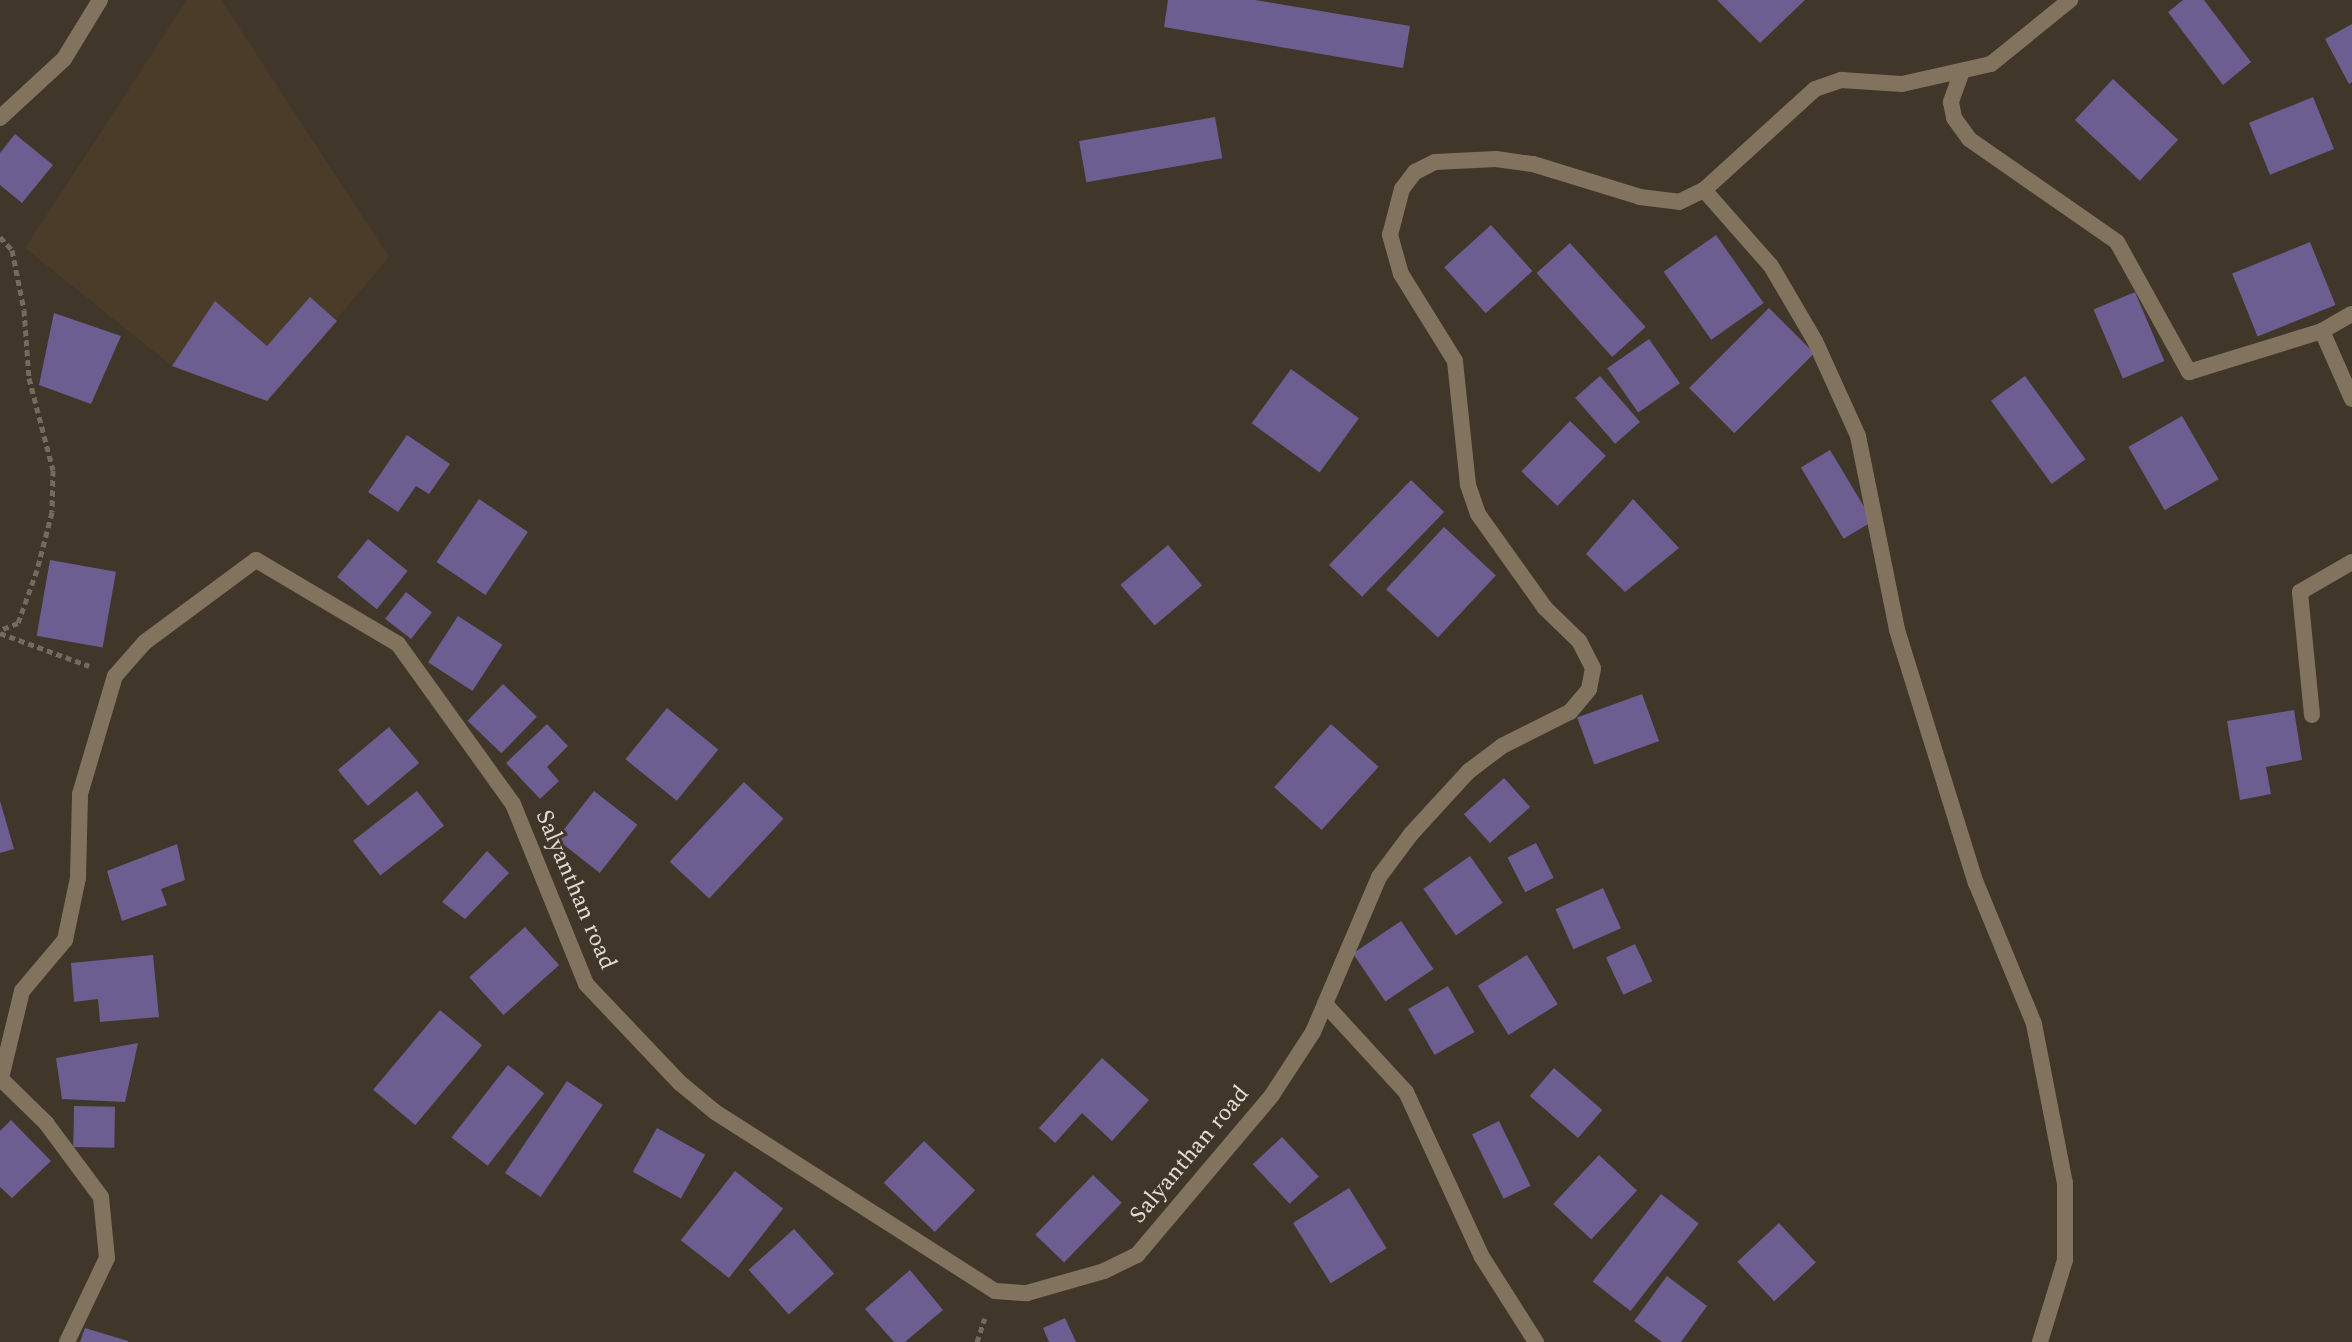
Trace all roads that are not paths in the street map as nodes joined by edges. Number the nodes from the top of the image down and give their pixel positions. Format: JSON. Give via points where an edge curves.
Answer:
{"nodes":[{"id":1,"x":100,"y":0,"type":"edge"},
{"id":2,"x":2070,"y":0,"type":"edge"},
{"id":3,"x":1961,"y":74,"type":"junction"},
{"id":4,"x":0,"y":118,"type":"edge"},
{"id":5,"x":1704,"y":190,"type":"junction"},
{"id":6,"x":2352,"y":314,"type":"edge"},
{"id":7,"x":2322,"y":331,"type":"junction"},
{"id":8,"x":2352,"y":399,"type":"edge"},
{"id":9,"x":2352,"y":562,"type":"edge"},
{"id":10,"x":2312,"y":715,"type":"dead end"},
{"id":11,"x":1325,"y":1004,"type":"junction"},
{"id":12,"x":1,"y":1081,"type":"edge"},
{"id":13,"x":67,"y":1342,"type":"edge"},
{"id":14,"x":1536,"y":1342,"type":"edge"},
{"id":15,"x":2040,"y":1342,"type":"edge"}],
"edges":[{"from":1,"to":4,"type":"street","via":[[64,59]]},
{"from":2,"to":3,"type":"street","name":"Salyanthan road","via":[[2023,43],[1991,64]]},
{"from":3,"to":5,"type":"street","name":"Salyanthan road","via":[[1902,84],[1841,80],[1815,89]]},
{"from":3,"to":7,"type":"street","via":[[1951,102],[1954,118],[1969,139],[2117,242],[2189,372]]},
{"from":5,"to":11,"type":"street","name":"Salyanthan road","via":[[1679,202],[1640,197],[1533,164],[1496,159],[1435,162],[1415,172],[1402,189],[1390,235],[1401,274],[1455,361],[1468,485],[1478,514],[1545,608],[1579,641],[1593,668],[1589,689],[1570,712],[1502,746],[1469,771],[1411,834],[1379,877]]},
{"from":5,"to":15,"type":"street","via":[[1771,266],[1815,341],[1858,436],[1897,630],[1976,883],[2034,1024],[2065,1183],[2065,1260]]},
{"from":6,"to":7,"type":"street"},
{"from":7,"to":8,"type":"street"},
{"from":9,"to":10,"type":"street","via":[[2300,592]]},
{"from":11,"to":12,"type":"street","name":"Salyanthan road","via":[[1272,1095],[1137,1255],[1104,1271],[1027,1293],[995,1291],[715,1112],[680,1083],[586,984],[513,804],[398,644],[256,560],[145,642],[115,676],[80,794],[78,878],[65,940],[22,991]]},
{"from":11,"to":14,"type":"street","via":[[1406,1092],[1482,1257]]},
{"from":12,"to":13,"type":"street","via":[[46,1123],[101,1197],[107,1258]]}]}
